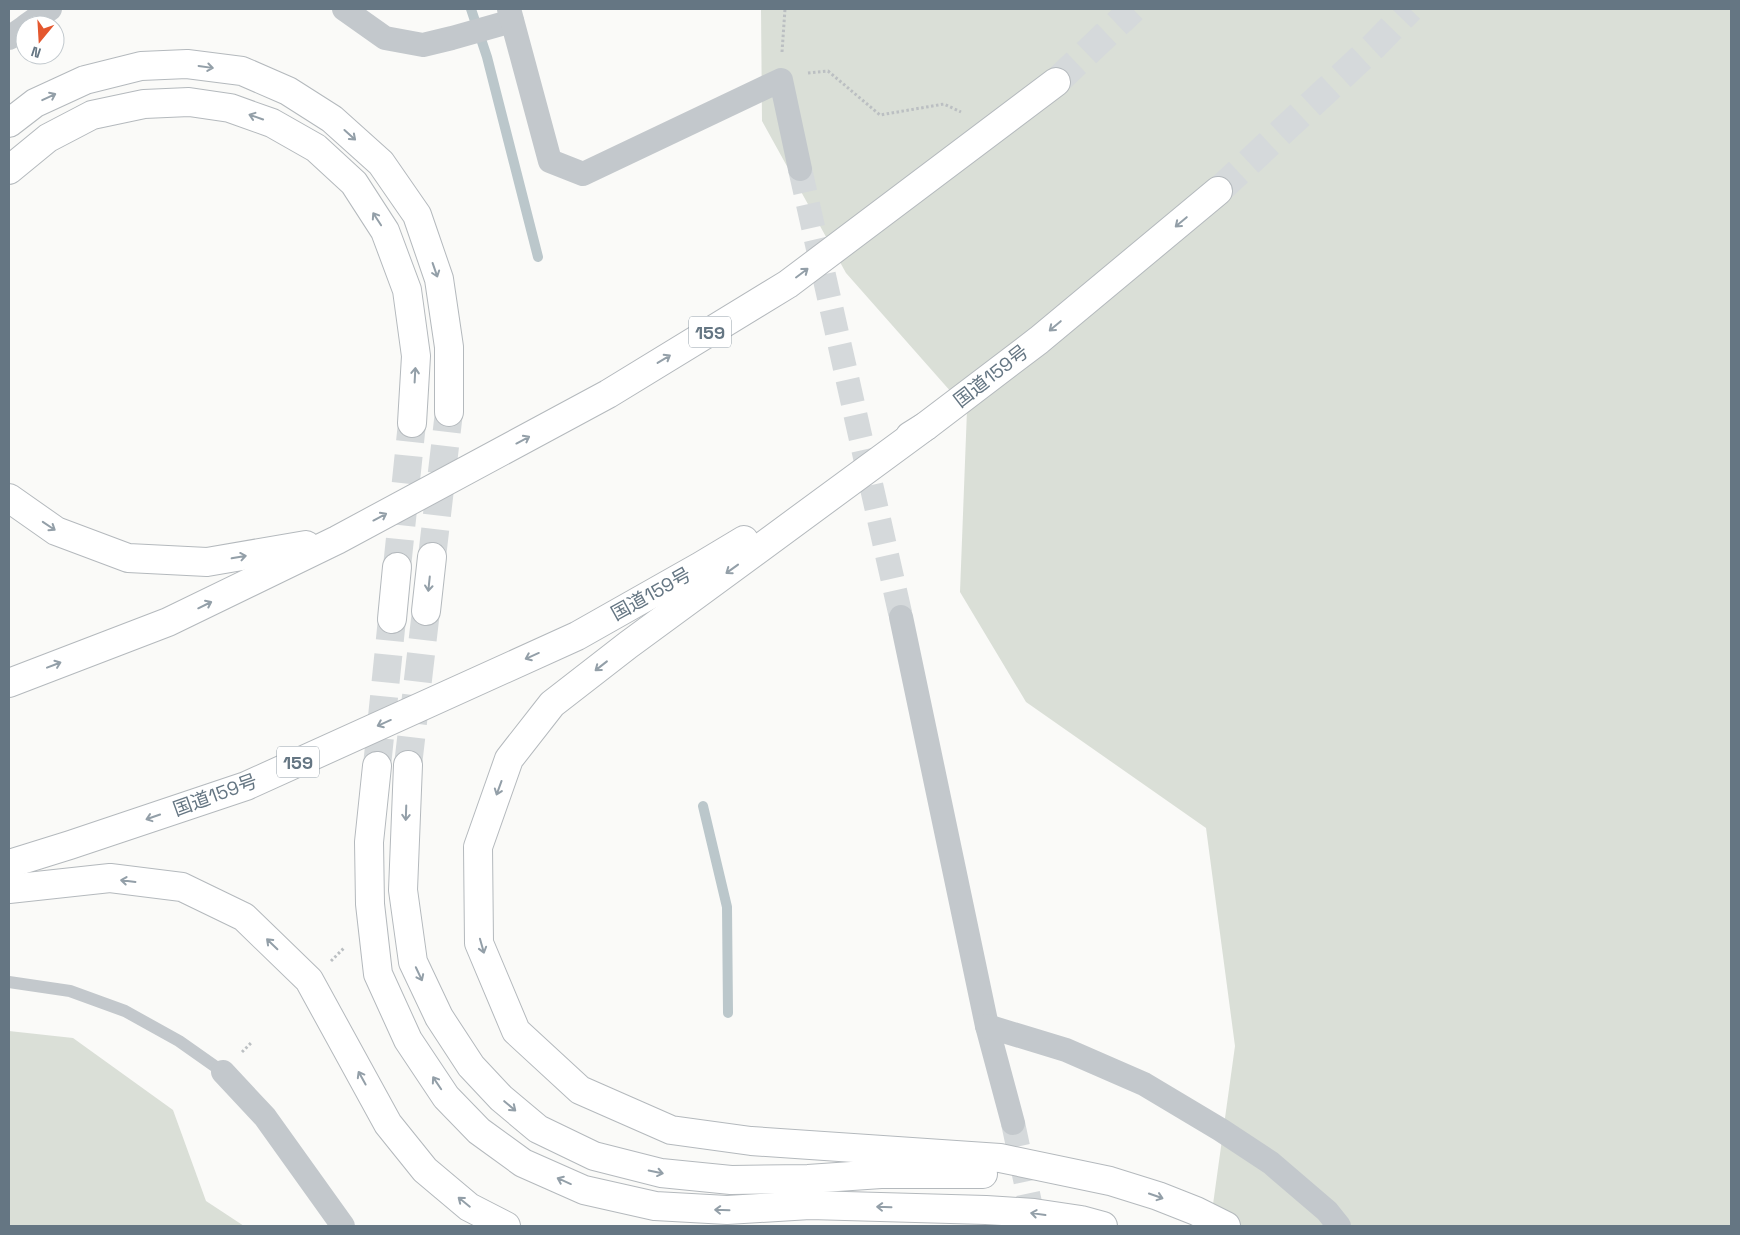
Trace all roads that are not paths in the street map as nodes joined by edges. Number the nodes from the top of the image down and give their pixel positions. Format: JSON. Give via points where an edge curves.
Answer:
{"nodes":[{"id":1,"x":344,"y":9,"type":"edge"},
{"id":2,"x":507,"y":19,"type":"edge"},
{"id":3,"x":1056,"y":82,"type":"tunnel mouth"},
{"id":4,"x":9,"y":123,"type":"edge"},
{"id":5,"x":800,"y":169,"type":"tunnel mouth"},
{"id":6,"x":9,"y":170,"type":"edge"},
{"id":7,"x":1218,"y":191,"type":"tunnel mouth"},
{"id":8,"x":449,"y":412,"type":"tunnel mouth"},
{"id":9,"x":412,"y":423,"type":"tunnel mouth"},
{"id":10,"x":926,"y":426,"type":"junction"},
{"id":11,"x":9,"y":498,"type":"edge"},
{"id":12,"x":337,"y":540,"type":"junction"},
{"id":13,"x":432,"y":557,"type":"tunnel mouth"},
{"id":14,"x":397,"y":567,"type":"tunnel mouth"},
{"id":15,"x":426,"y":611,"type":"tunnel mouth"},
{"id":16,"x":901,"y":618,"type":"tunnel mouth"},
{"id":17,"x":392,"y":619,"type":"tunnel mouth"},
{"id":18,"x":9,"y":682,"type":"edge"},
{"id":19,"x":408,"y":764,"type":"tunnel mouth"},
{"id":20,"x":377,"y":766,"type":"tunnel mouth"},
{"id":21,"x":9,"y":864,"type":"edge"},
{"id":22,"x":9,"y":889,"type":"edge"},
{"id":23,"x":9,"y":982,"type":"edge"},
{"id":24,"x":987,"y":1026,"type":"junction"},
{"id":25,"x":223,"y":1072,"type":"joint"},
{"id":26,"x":1013,"y":1123,"type":"tunnel mouth"},
{"id":27,"x":1110,"y":1181,"type":"junction"},
{"id":28,"x":986,"y":1210,"type":"junction"},
{"id":29,"x":342,"y":1226,"type":"edge"},
{"id":30,"x":506,"y":1226,"type":"edge"},
{"id":31,"x":890,"y":1226,"type":"edge"},
{"id":32,"x":1103,"y":1226,"type":"edge"},
{"id":33,"x":1226,"y":1226,"type":"edge"},
{"id":34,"x":1339,"y":1226,"type":"edge"}],
"edges":[{"from":1,"to":2,"type":"street","via":[[385,38],[423,45]]},
{"from":2,"to":5,"type":"street","via":[[550,160],[583,174],[791,77]]},
{"from":12,"to":3,"type":"highway","number":"159","one_way":true,"via":[[608,394],[788,284]]},
{"from":4,"to":8,"type":"highway","one_way":true,"via":[[35,103],[85,80],[141,66],[187,64],[242,71],[288,91],[332,119],[381,163],[417,215],[439,279],[449,347]]},
{"from":9,"to":6,"type":"highway","one_way":true,"via":[[416,356],[407,290],[380,223],[354,183],[316,148],[272,123],[230,108],[189,102],[144,104],[92,115],[48,138]]},
{"from":7,"to":10,"type":"highway","name":"国道159号","number":"159","one_way":true,"via":[[1039,340]]},
{"from":10,"to":21,"type":"highway","name":"国道159号","number":"159","one_way":true,"via":[[699,568],[577,636],[246,786]]},
{"from":10,"to":27,"type":"highway","one_way":true,"via":[[552,704],[509,759],[478,847],[479,942],[516,1031],[580,1090],[671,1130],[751,1141],[1000,1158]]},
{"from":11,"to":12,"type":"highway","one_way":true,"via":[[56,531],[128,558],[208,562]]},
{"from":18,"to":12,"type":"highway","number":"159","one_way":true,"via":[[168,622]]},
{"from":13,"to":15,"type":"highway","one_way":true},
{"from":14,"to":17,"type":"highway"},
{"from":16,"to":24,"type":"street"},
{"from":19,"to":27,"type":"highway","one_way":true,"via":[[403,890],[413,962],[439,1017],[471,1066],[538,1130],[594,1156],[661,1173],[731,1180],[988,1174]]},
{"from":28,"to":20,"type":"highway","one_way":true,"via":[[810,1205],[727,1210],[655,1206],[584,1190],[523,1163],[479,1130],[446,1096],[408,1040],[378,974],[370,904],[369,842]]},
{"from":30,"to":22,"type":"highway","one_way":true,"via":[[469,1207],[419,1162],[388,1124],[309,980],[244,917],[182,887],[110,878]]},
{"from":23,"to":25,"type":"lane","via":[[70,991],[125,1011],[179,1041]]},
{"from":24,"to":26,"type":"street"},
{"from":24,"to":34,"type":"street","via":[[1066,1050],[1144,1084],[1271,1163],[1327,1211]]},
{"from":25,"to":29,"type":"street","via":[[265,1117]]},
{"from":27,"to":33,"type":"highway","one_way":true,"via":[[1158,1196]]},
{"from":28,"to":31,"type":"highway"},
{"from":32,"to":28,"type":"highway","one_way":true,"via":[[1034,1213]]}]}
